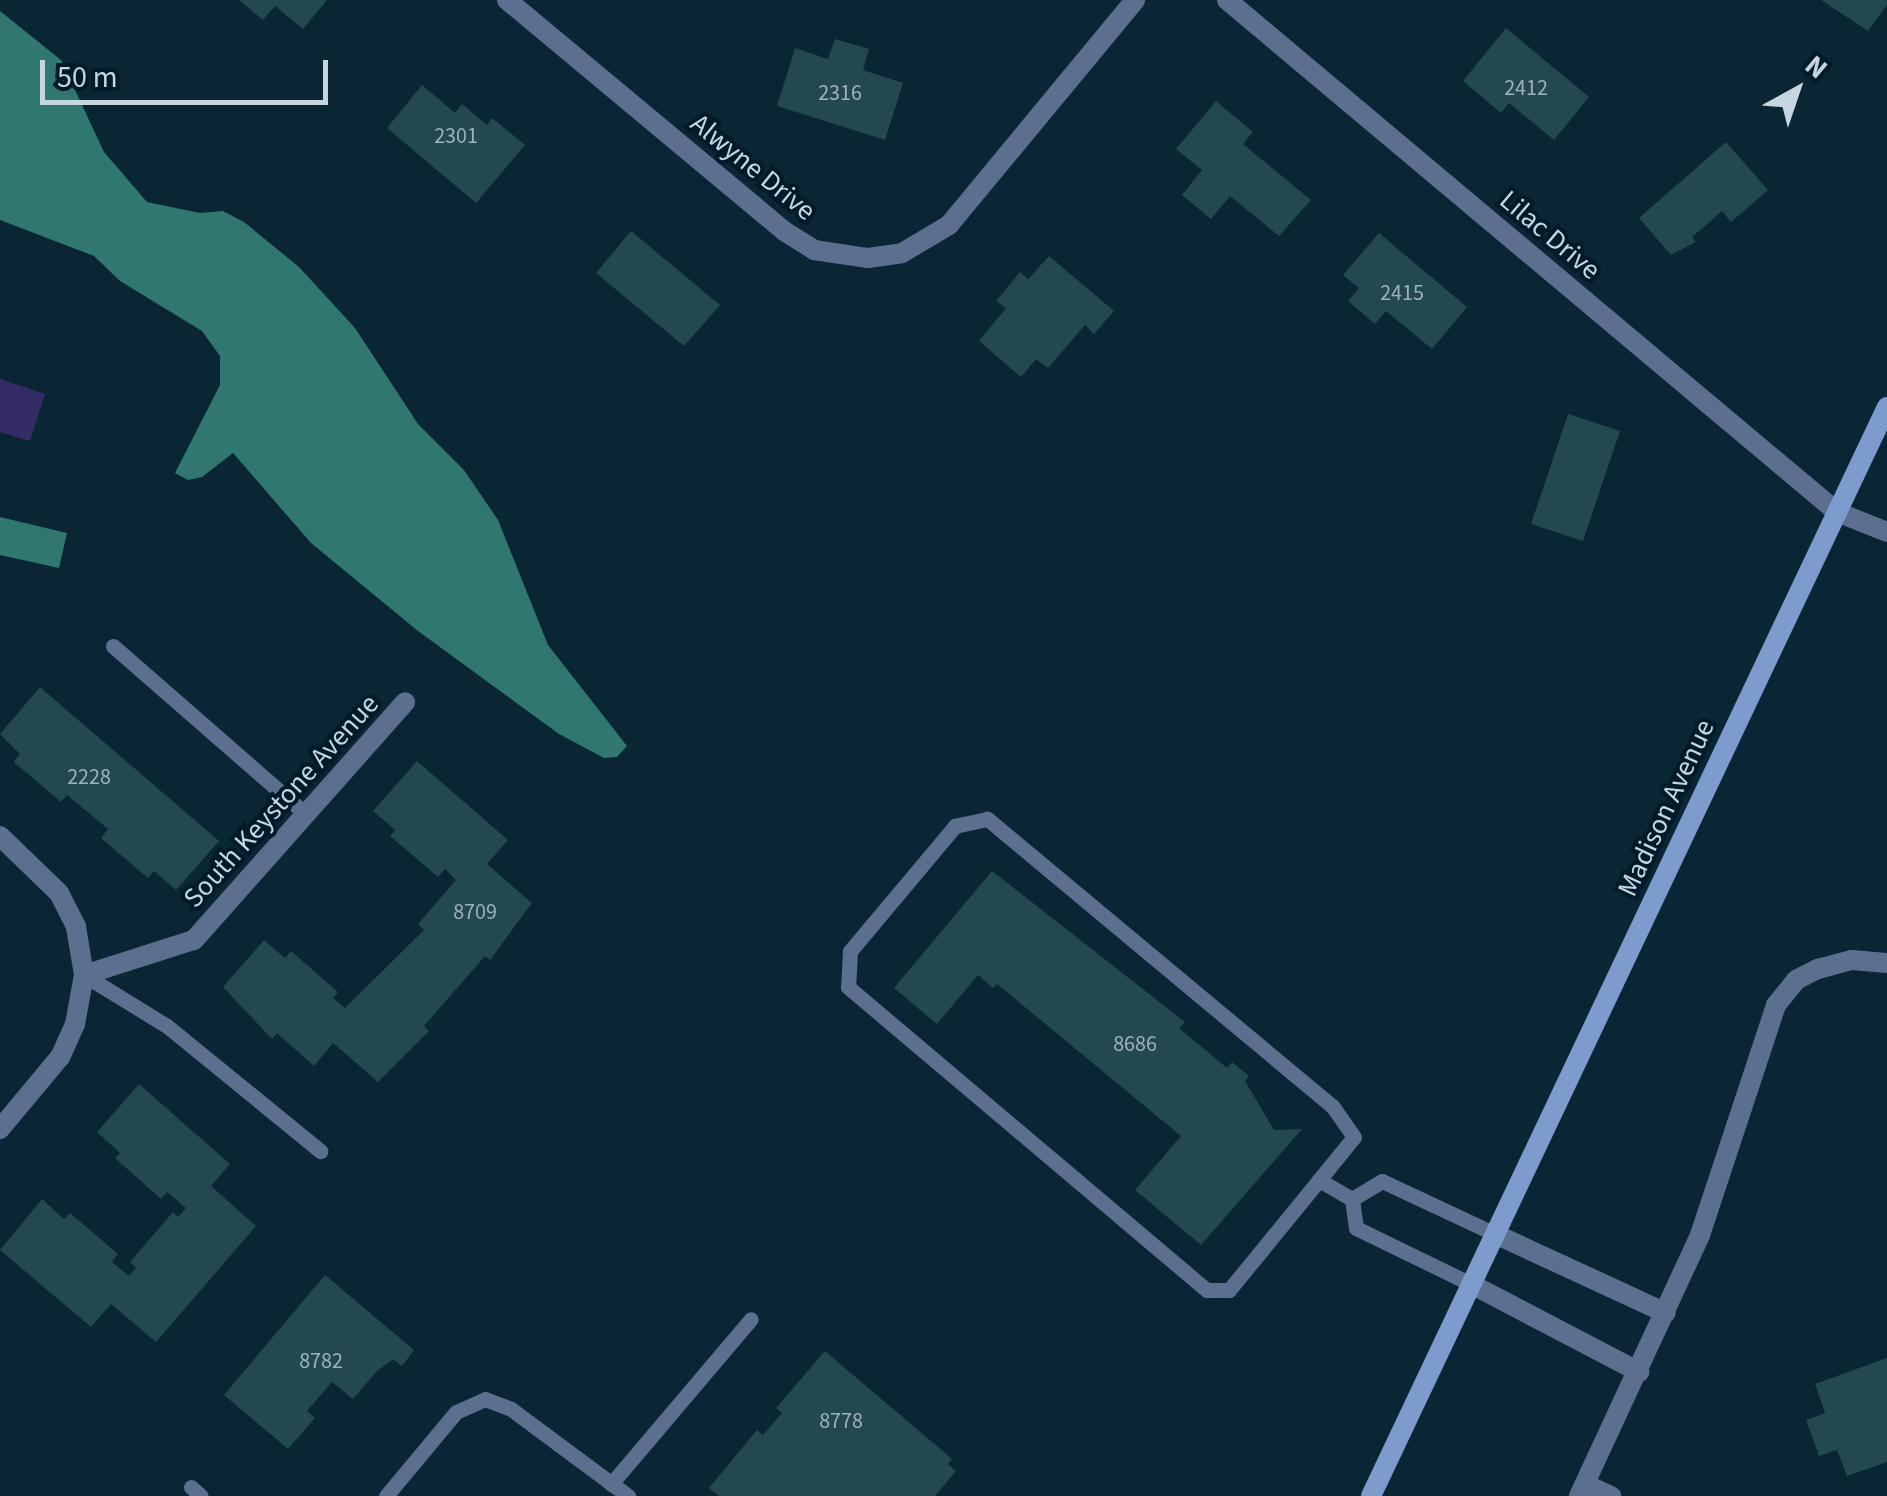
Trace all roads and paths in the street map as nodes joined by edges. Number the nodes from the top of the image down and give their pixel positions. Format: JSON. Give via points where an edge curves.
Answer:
{"nodes":[{"id":1,"x":507,"y":0,"type":"edge"},
{"id":2,"x":1136,"y":0,"type":"edge"},
{"id":3,"x":1227,"y":0,"type":"edge"},
{"id":4,"x":1887,"y":407,"type":"edge"},
{"id":5,"x":1837,"y":512,"type":"junction"},
{"id":6,"x":1887,"y":532,"type":"edge"},
{"id":7,"x":113,"y":646,"type":"dead end"},
{"id":8,"x":405,"y":702,"type":"dead end"},
{"id":9,"x":307,"y":815,"type":"junction"},
{"id":10,"x":0,"y":836,"type":"edge"},
{"id":11,"x":1887,"y":964,"type":"edge"},
{"id":12,"x":84,"y":969,"type":"junction"},
{"id":13,"x":0,"y":1129,"type":"edge"},
{"id":14,"x":320,"y":1150,"type":"dead end"},
{"id":15,"x":1319,"y":1180,"type":"junction"},
{"id":16,"x":1352,"y":1199,"type":"junction"},
{"id":17,"x":1495,"y":1234,"type":"junction"},
{"id":18,"x":1471,"y":1284,"type":"junction"},
{"id":19,"x":1666,"y":1313,"type":"junction"},
{"id":20,"x":751,"y":1319,"type":"dead end"},
{"id":21,"x":1639,"y":1372,"type":"junction"},
{"id":22,"x":611,"y":1484,"type":"junction"},
{"id":23,"x":1582,"y":1490,"type":"edge"},
{"id":24,"x":386,"y":1496,"type":"edge"},
{"id":25,"x":628,"y":1496,"type":"edge"},
{"id":26,"x":1371,"y":1496,"type":"edge"},
{"id":27,"x":1611,"y":1496,"type":"edge"}],
"edges":[{"from":1,"to":2,"type":"street","name":"Alwyne Drive","via":[[784,231],[814,250],[850,258],[902,253],[949,225]]},
{"from":3,"to":5,"type":"street","name":"Lilac Drive"},
{"from":4,"to":5,"type":"main road","name":"Madison Avenue"},
{"from":5,"to":6,"type":"street","name":"Lilac Drive"},
{"from":5,"to":17,"type":"main road","name":"Madison Avenue"},
{"from":7,"to":9,"type":"lane"},
{"from":8,"to":9,"type":"street","name":"South Keystone Avenue"},
{"from":9,"to":12,"type":"street","name":"South Keystone Avenue","via":[[194,940]]},
{"from":10,"to":12,"type":"street","via":[[59,894],[76,926]]},
{"from":11,"to":19,"type":"street","via":[[1834,964],[1784,992],[1725,1170]]},
{"from":12,"to":13,"type":"street","via":[[66,1046]]},
{"from":12,"to":14,"type":"lane","via":[[167,1026]]},
{"from":15,"to":15,"type":"lane","via":[[1229,1290],[1207,1290],[848,988],[850,951],[955,826],[987,819],[1332,1106],[1354,1137]]},
{"from":15,"to":16,"type":"lane"},
{"from":16,"to":17,"type":"lane","via":[[1382,1181]]},
{"from":16,"to":18,"type":"lane","via":[[1356,1228]]},
{"from":17,"to":18,"type":"main road","name":"Madison Avenue"},
{"from":17,"to":19,"type":"street"},
{"from":18,"to":21,"type":"street"},
{"from":18,"to":26,"type":"main road","name":"Madison Avenue"},
{"from":19,"to":21,"type":"street"},
{"from":20,"to":22,"type":"lane"},
{"from":21,"to":23,"type":"street"},
{"from":22,"to":24,"type":"lane","via":[[512,1409],[484,1400],[456,1412]]},
{"from":22,"to":25,"type":"lane"},
{"from":23,"to":27,"type":"street"}]}
